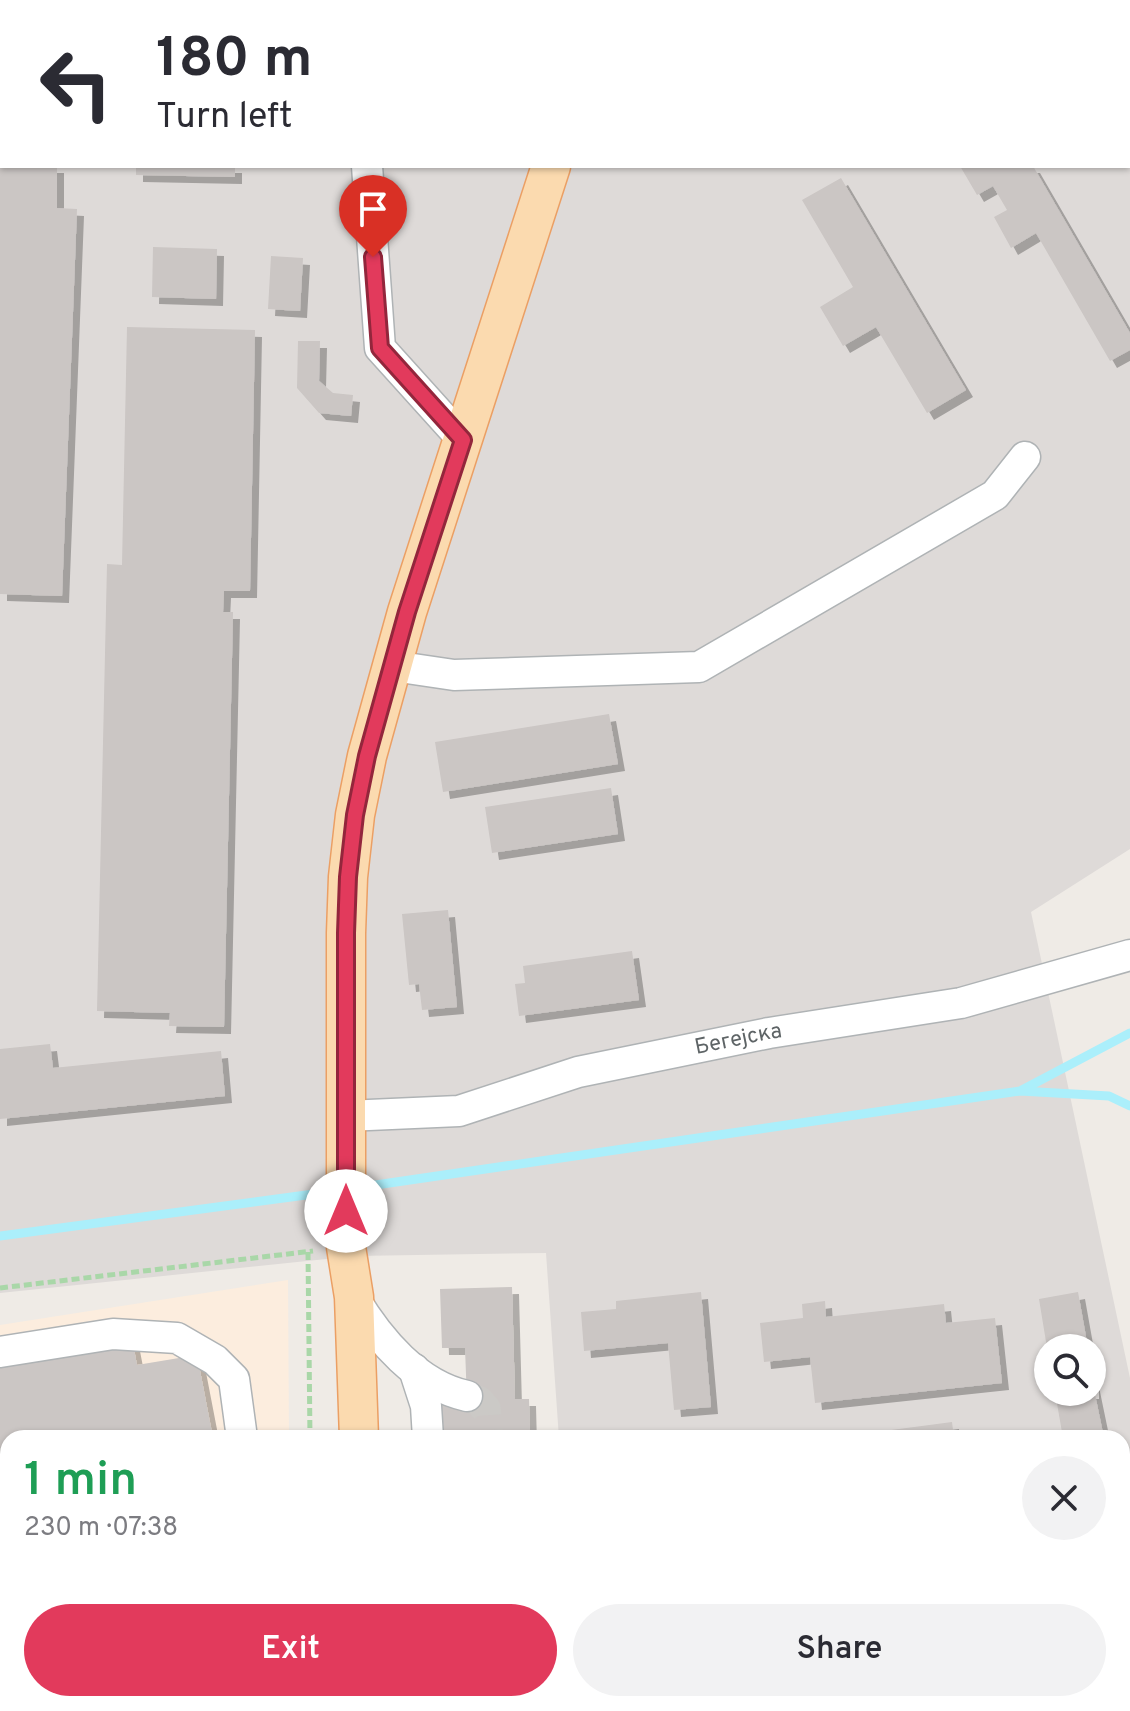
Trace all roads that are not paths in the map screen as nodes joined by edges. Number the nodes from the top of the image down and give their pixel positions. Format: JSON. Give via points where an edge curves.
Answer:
{"nodes":[{"id":1,"x":367,"y":168,"type":"edge"},
{"id":2,"x":550,"y":168,"type":"edge"},
{"id":3,"x":463,"y":440,"type":"junction"},
{"id":4,"x":1025,"y":457,"type":"dead end"},
{"id":5,"x":393,"y":666,"type":"junction"},
{"id":6,"x":1130,"y":955,"type":"edge"},
{"id":7,"x":346,"y":1127,"type":"junction"},
{"id":8,"x":346,"y":1245,"type":"junction"},
{"id":9,"x":354,"y":1297,"type":"junction"},
{"id":10,"x":0,"y":1352,"type":"edge"},
{"id":11,"x":414,"y":1369,"type":"junction"},
{"id":12,"x":467,"y":1396,"type":"tunnel mouth"},
{"id":13,"x":241,"y":1430,"type":"edge"},
{"id":14,"x":332,"y":1430,"type":"edge"},
{"id":15,"x":359,"y":1430,"type":"edge"},
{"id":16,"x":428,"y":1430,"type":"edge"}],
"edges":[{"from":1,"to":3,"type":"lane","via":[[380,348]]},
{"from":2,"to":3,"type":"main road"},
{"from":3,"to":5,"type":"main road"},
{"from":4,"to":5,"type":"lane","via":[[995,495],[699,667],[454,675]]},
{"from":5,"to":7,"type":"main road","via":[[367,756],[348,877]]},
{"from":6,"to":7,"type":"lane","name":"Бегејска","via":[[961,1003],[769,1033],[578,1072],[459,1111]]},
{"from":7,"to":8,"type":"main road"},
{"from":8,"to":9,"type":"main road"},
{"from":8,"to":14,"type":"main road","via":[[335,1305]]},
{"from":9,"to":11,"type":"lane","via":[[373,1330]]},
{"from":9,"to":15,"type":"main road"},
{"from":10,"to":13,"type":"lane","via":[[113,1334],[177,1338],[215,1360],[234,1379]]},
{"from":11,"to":12,"type":"lane","via":[[436,1386]]},
{"from":11,"to":16,"type":"lane"}]}
